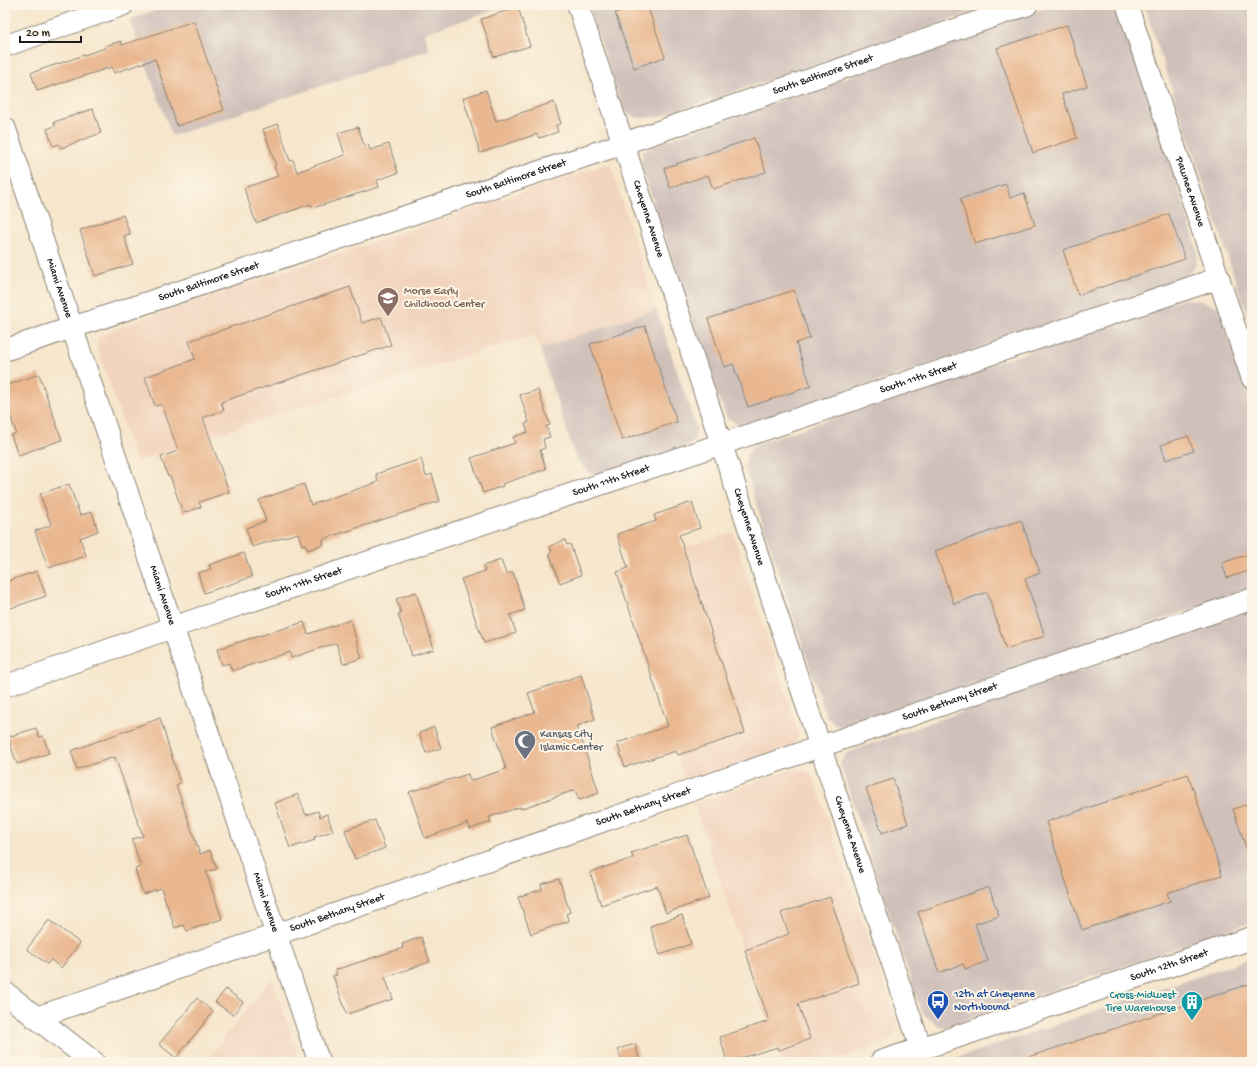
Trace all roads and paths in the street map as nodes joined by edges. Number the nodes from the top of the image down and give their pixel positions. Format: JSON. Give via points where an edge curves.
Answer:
{"nodes":[{"id":1,"x":123,"y":5,"type":"edge"},
{"id":2,"x":578,"y":5,"type":"edge"},
{"id":3,"x":1027,"y":5,"type":"edge"},
{"id":4,"x":1127,"y":5,"type":"edge"},
{"id":5,"x":5,"y":46,"type":"edge"},
{"id":6,"x":5,"y":128,"type":"edge"},
{"id":7,"x":622,"y":144,"type":"junction"},
{"id":8,"x":1219,"y":278,"type":"junction"},
{"id":9,"x":72,"y":327,"type":"junction"},
{"id":10,"x":5,"y":350,"type":"edge"},
{"id":11,"x":1252,"y":378,"type":"edge"},
{"id":12,"x":722,"y":443,"type":"junction"},
{"id":13,"x":1252,"y":598,"type":"edge"},
{"id":14,"x":172,"y":628,"type":"junction"},
{"id":15,"x":5,"y":686,"type":"edge"},
{"id":16,"x":820,"y":746,"type":"junction"},
{"id":17,"x":275,"y":934,"type":"junction"},
{"id":18,"x":1252,"y":938,"type":"edge"},
{"id":19,"x":5,"y":994,"type":"edge"},
{"id":20,"x":35,"y":1018,"type":"junction"},
{"id":21,"x":921,"y":1049,"type":"junction"},
{"id":22,"x":93,"y":1062,"type":"edge"},
{"id":23,"x":319,"y":1062,"type":"edge"},
{"id":24,"x":881,"y":1062,"type":"edge"}],
"edges":[{"from":1,"to":5,"type":"street"},
{"from":2,"to":7,"type":"street","name":"Cheyenne Avenue"},
{"from":3,"to":7,"type":"street","name":"South Baltimore Street"},
{"from":4,"to":8,"type":"street","name":"Pawnee Avenue"},
{"from":6,"to":9,"type":"street","name":"Miami Avenue"},
{"from":7,"to":9,"type":"street","name":"South Baltimore Street"},
{"from":7,"to":12,"type":"street","name":"Cheyenne Avenue"},
{"from":8,"to":11,"type":"street","name":"Pawnee Avenue"},
{"from":8,"to":12,"type":"street","name":"South 11th Street"},
{"from":9,"to":10,"type":"street","name":"South Baltimore Street"},
{"from":9,"to":14,"type":"street","name":"Miami Avenue"},
{"from":12,"to":14,"type":"street","name":"South 11th Street"},
{"from":12,"to":16,"type":"street","name":"Cheyenne Avenue"},
{"from":13,"to":16,"type":"street","name":"South Bethany Street"},
{"from":14,"to":15,"type":"street","name":"South 11th Street"},
{"from":14,"to":17,"type":"street","name":"Miami Avenue"},
{"from":16,"to":17,"type":"street","name":"South Bethany Street"},
{"from":16,"to":21,"type":"street","name":"Cheyenne Avenue"},
{"from":17,"to":20,"type":"street","name":"South Bethany Street"},
{"from":17,"to":23,"type":"street","name":"Miami Avenue"},
{"from":18,"to":21,"type":"street","name":"South 12th Street"},
{"from":19,"to":20,"type":"street"},
{"from":20,"to":22,"type":"street"},
{"from":21,"to":24,"type":"street","name":"South 12th Street"}]}
